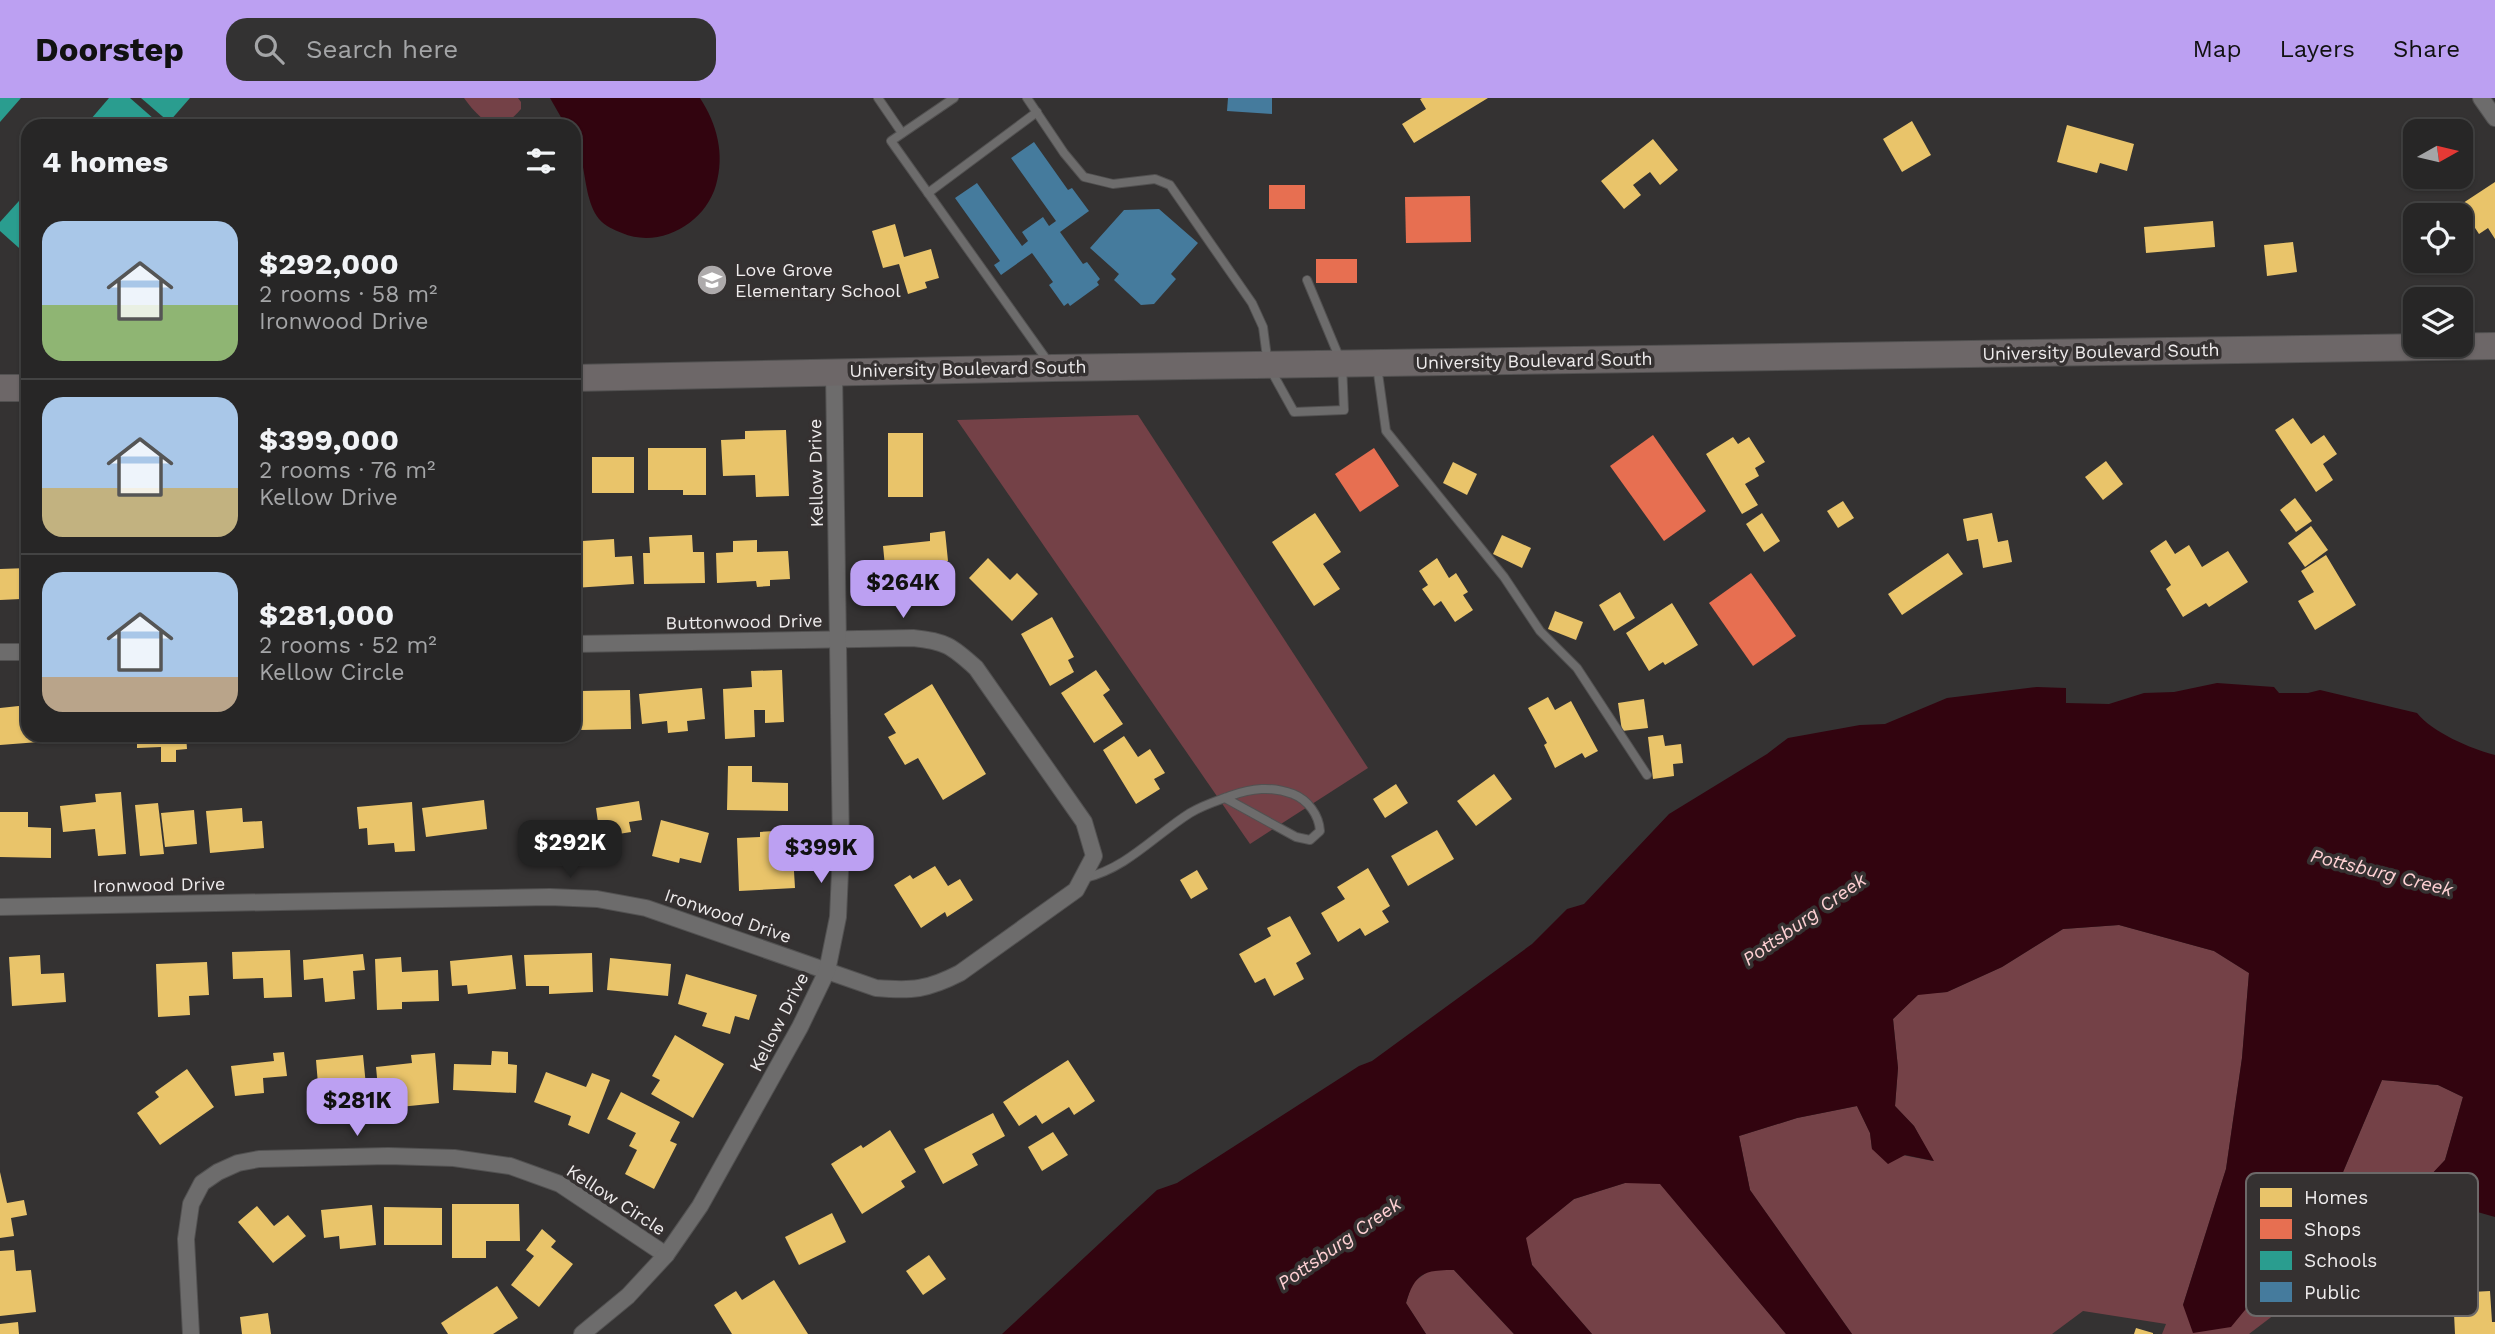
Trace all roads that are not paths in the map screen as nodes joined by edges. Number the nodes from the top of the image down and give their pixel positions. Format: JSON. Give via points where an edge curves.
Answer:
{"nodes":[{"id":1,"x":878,"y":98,"type":"edge"},
{"id":2,"x":954,"y":98,"type":"edge"},
{"id":3,"x":1027,"y":98,"type":"edge"},
{"id":4,"x":2481,"y":98,"type":"edge"},
{"id":5,"x":1037,"y":112,"type":"junction"},
{"id":6,"x":2495,"y":118,"type":"edge"},
{"id":7,"x":902,"y":133,"type":"junction"},
{"id":8,"x":928,"y":193,"type":"junction"},
{"id":9,"x":1307,"y":280,"type":"dead end"},
{"id":10,"x":2495,"y":346,"type":"edge"},
{"id":11,"x":1376,"y":363,"type":"junction"},
{"id":12,"x":1342,"y":364,"type":"junction"},
{"id":13,"x":1268,"y":365,"type":"junction"},
{"id":14,"x":1053,"y":368,"type":"junction"},
{"id":15,"x":834,"y":372,"type":"junction"},
{"id":16,"x":581,"y":378,"type":"edge"},
{"id":17,"x":0,"y":388,"type":"edge"},
{"id":18,"x":21,"y":388,"type":"edge"},
{"id":19,"x":837,"y":640,"type":"junction"},
{"id":20,"x":581,"y":644,"type":"edge"},
{"id":21,"x":0,"y":652,"type":"edge"},
{"id":22,"x":21,"y":652,"type":"edge"},
{"id":23,"x":1647,"y":775,"type":"dead end"},
{"id":24,"x":1225,"y":798,"type":"junction"},
{"id":25,"x":1094,"y":856,"type":"joint"},
{"id":26,"x":1082,"y":878,"type":"junction"},
{"id":27,"x":0,"y":907,"type":"edge"},
{"id":28,"x":827,"y":971,"type":"junction"},
{"id":29,"x":666,"y":1255,"type":"junction"},
{"id":30,"x":191,"y":1334,"type":"edge"},
{"id":31,"x":582,"y":1334,"type":"edge"}],
"edges":[{"from":1,"to":7,"type":"lane"},
{"from":2,"to":7,"type":"lane"},
{"from":3,"to":5,"type":"lane"},
{"from":4,"to":6,"type":"street"},
{"from":5,"to":8,"type":"lane"},
{"from":5,"to":13,"type":"lane","via":[[1084,177],[1113,184],[1155,179],[1171,186],[1252,303],[1263,327]]},
{"from":7,"to":8,"type":"lane","via":[[891,141]]},
{"from":8,"to":14,"type":"lane"},
{"from":9,"to":12,"type":"lane"},
{"from":10,"to":11,"type":"main road","name":"University Boulevard South"},
{"from":11,"to":12,"type":"main road","name":"University Boulevard South"},
{"from":11,"to":23,"type":"lane","via":[[1386,432],[1504,577],[1540,631],[1577,668]]},
{"from":12,"to":13,"type":"main road","name":"University Boulevard South"},
{"from":12,"to":13,"type":"lane","via":[[1344,410],[1294,412]]},
{"from":13,"to":14,"type":"main road","name":"University Boulevard South"},
{"from":14,"to":15,"type":"main road","name":"University Boulevard South"},
{"from":15,"to":16,"type":"main road","name":"University Boulevard South"},
{"from":15,"to":19,"type":"street","name":"Kellow Drive"},
{"from":17,"to":18,"type":"main road"},
{"from":19,"to":20,"type":"street","name":"Buttonwood Drive"},
{"from":19,"to":25,"type":"street","name":"Buttonwood Drive","via":[[938,640],[957,650],[975,668],[1084,822]]},
{"from":19,"to":28,"type":"street","name":"Kellow Drive","via":[[841,849],[838,917]]},
{"from":21,"to":22,"type":"street"},
{"from":24,"to":24,"type":"lane","via":[[1249,789],[1278,788],[1300,797],[1316,813],[1320,831],[1310,840],[1296,836]]},
{"from":24,"to":26,"type":"lane","via":[[1191,813],[1104,874]]},
{"from":25,"to":26,"type":"street","name":"Ironwood Drive"},
{"from":26,"to":28,"type":"street","name":"Ironwood Drive","via":[[1076,890],[939,984],[909,991],[876,988]]},
{"from":27,"to":28,"type":"street","name":"Ironwood Drive","via":[[550,897],[597,900],[646,908]]},
{"from":28,"to":29,"type":"street","name":"Kellow Drive","via":[[700,1206]]},
{"from":29,"to":30,"type":"street","name":"Kellow Circle","via":[[560,1184],[510,1166],[388,1156],[259,1159],[218,1171],[202,1183],[191,1204],[186,1239]]},
{"from":29,"to":31,"type":"street","name":"Kellow Drive","via":[[628,1296]]}]}
